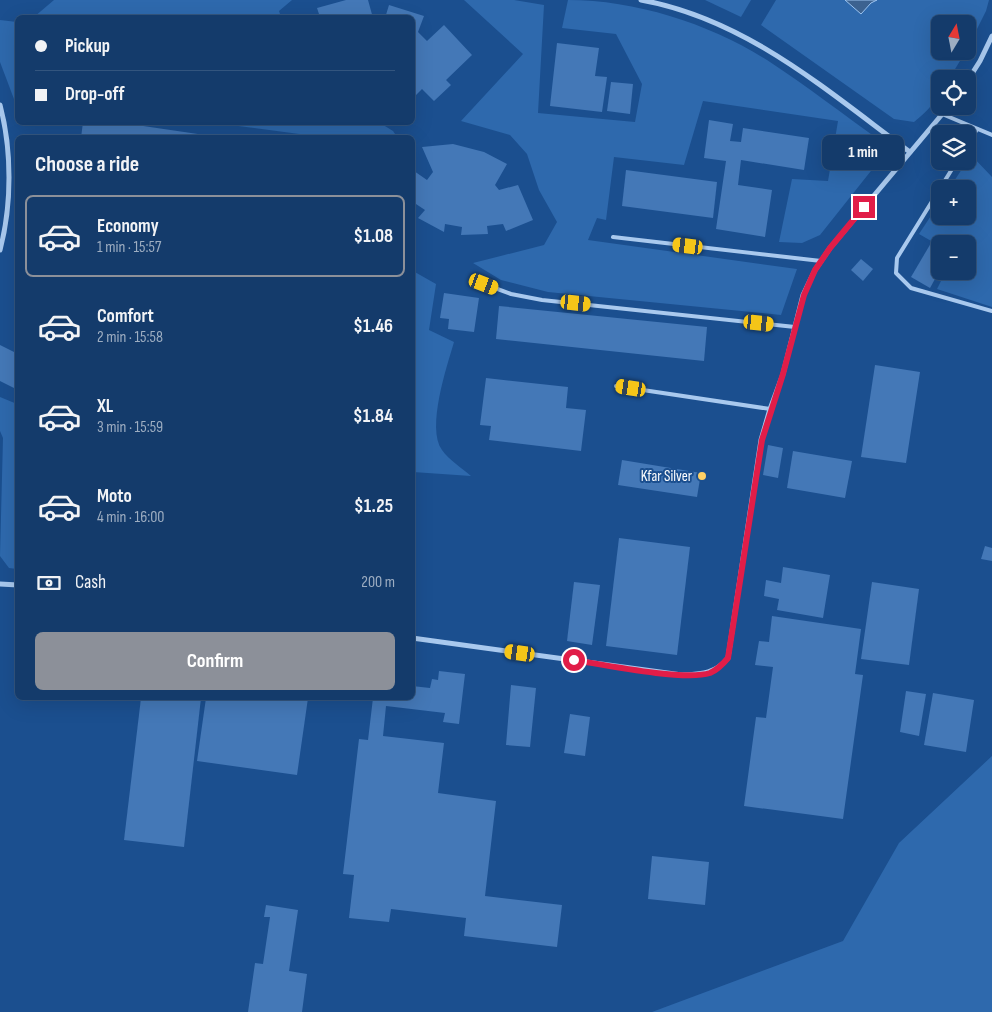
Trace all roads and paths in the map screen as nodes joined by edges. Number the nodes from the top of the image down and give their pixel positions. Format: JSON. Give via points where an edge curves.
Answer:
{"nodes":[{"id":1,"x":641,"y":0,"type":"edge"},
{"id":2,"x":992,"y":36,"type":"edge"},
{"id":3,"x":974,"y":70,"type":"edge"},
{"id":4,"x":0,"y":105,"type":"edge"},
{"id":5,"x":941,"y":115,"type":"edge"},
{"id":6,"x":944,"y":115,"type":"edge"},
{"id":7,"x":977,"y":129,"type":"joint"},
{"id":8,"x":992,"y":135,"type":"edge"},
{"id":9,"x":910,"y":152,"type":"junction"},
{"id":10,"x":951,"y":170,"type":"edge"},
{"id":11,"x":613,"y":237,"type":"dead end"},
{"id":12,"x":0,"y":250,"type":"edge"},
{"id":13,"x":821,"y":262,"type":"junction"},
{"id":14,"x":484,"y":284,"type":"dead end"},
{"id":15,"x":992,"y":311,"type":"edge"},
{"id":16,"x":796,"y":327,"type":"junction"},
{"id":17,"x":616,"y":386,"type":"dead end"},
{"id":18,"x":770,"y":409,"type":"junction"},
{"id":19,"x":0,"y":584,"type":"edge"},
{"id":20,"x":15,"y":585,"type":"edge"},
{"id":21,"x":415,"y":638,"type":"edge"}],
"edges":[{"from":1,"to":9,"type":"street","via":[[694,13],[741,33],[788,62]]},
{"from":2,"to":3,"type":"street"},
{"from":4,"to":12,"type":"street","via":[[8,166],[7,206]]},
{"from":5,"to":9,"type":"street"},
{"from":6,"to":7,"type":"lane"},
{"from":7,"to":8,"type":"lane"},
{"from":9,"to":13,"type":"street"},
{"from":10,"to":15,"type":"lane","via":[[897,258],[896,273],[911,288]]},
{"from":11,"to":13,"type":"lane"},
{"from":13,"to":16,"type":"street","via":[[804,295]]},
{"from":14,"to":16,"type":"lane","via":[[542,300]]},
{"from":16,"to":18,"type":"street"},
{"from":17,"to":18,"type":"lane"},
{"from":18,"to":21,"type":"street","via":[[762,440],[728,658],[721,666],[710,673],[682,675]]},
{"from":19,"to":20,"type":"street"}]}
